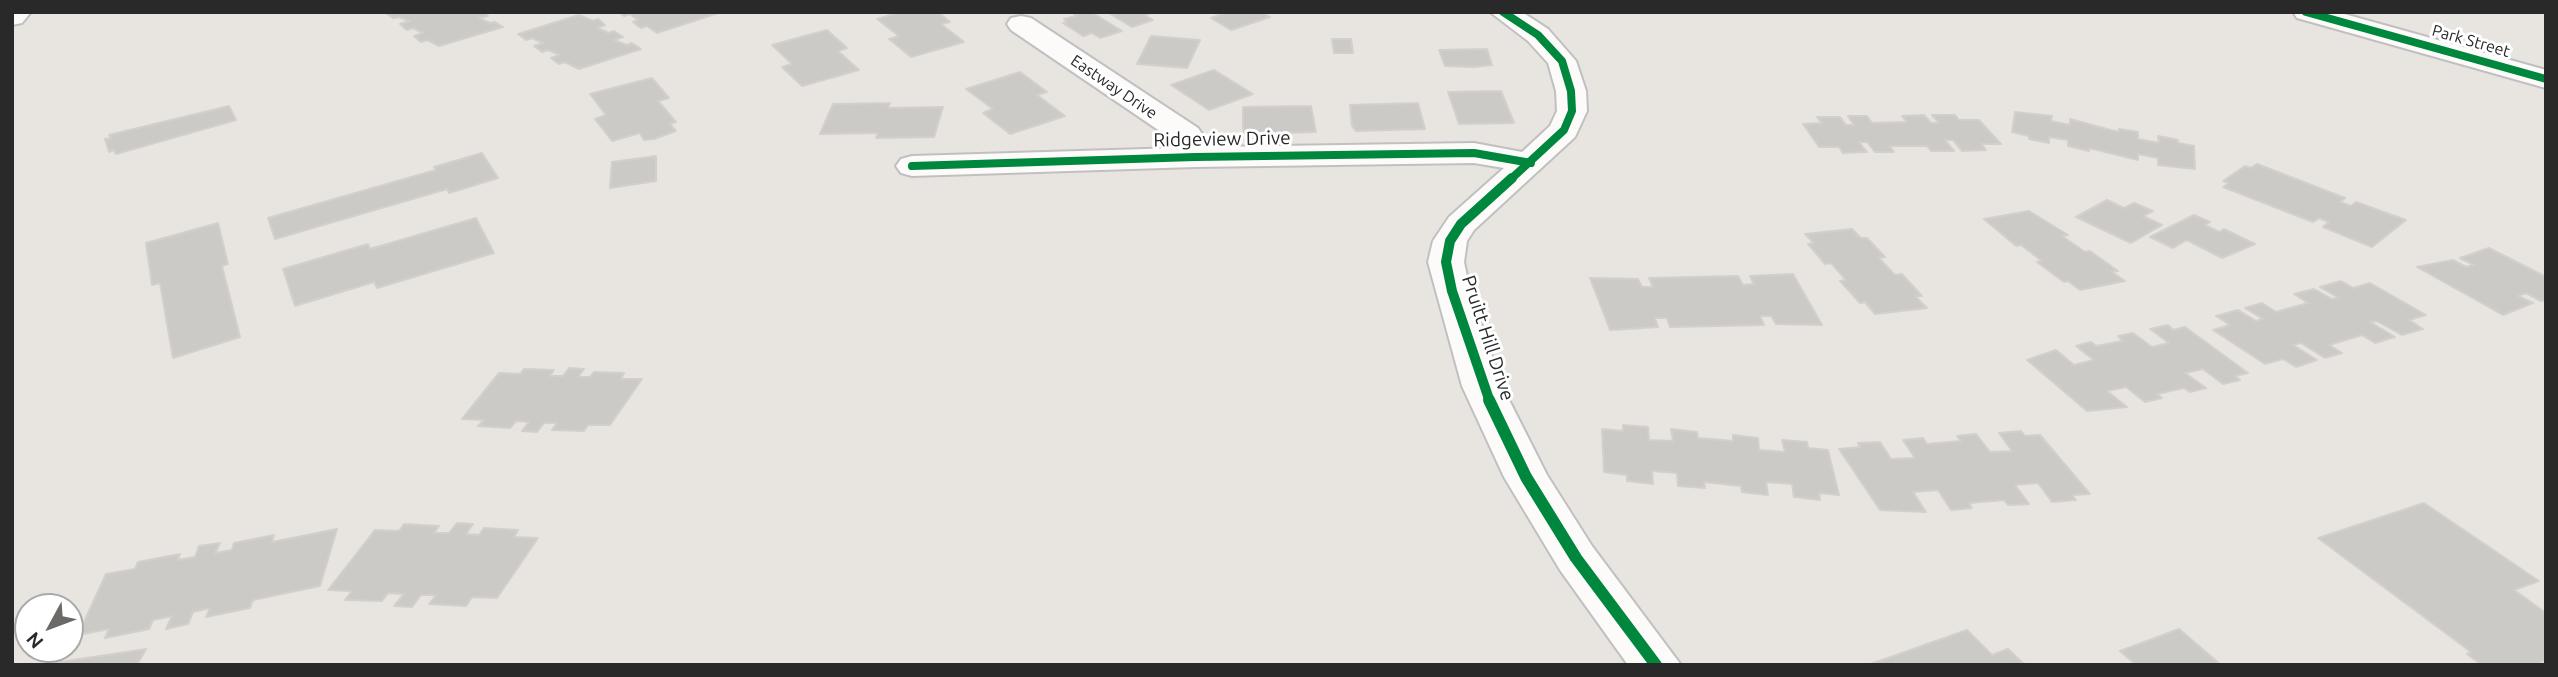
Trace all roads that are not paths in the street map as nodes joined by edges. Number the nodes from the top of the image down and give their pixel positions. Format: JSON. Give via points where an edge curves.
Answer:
{"nodes":[{"id":1,"x":19,"y":12,"type":"edge"},
{"id":2,"x":1503,"y":12,"type":"edge"},
{"id":3,"x":2306,"y":12,"type":"edge"},
{"id":4,"x":12,"y":17,"type":"edge"},
{"id":5,"x":1021,"y":24,"type":"dead end"},
{"id":6,"x":2546,"y":79,"type":"edge"},
{"id":7,"x":1195,"y":157,"type":"junction"},
{"id":8,"x":1531,"y":163,"type":"junction"},
{"id":9,"x":912,"y":166,"type":"dead end"},
{"id":10,"x":1656,"y":665,"type":"edge"}],
"edges":[{"from":1,"to":4,"type":"street"},
{"from":2,"to":8,"type":"street","name":"Pruitt Hill Drive","via":[[1551,47],[1562,61],[1571,91],[1572,111],[1564,130]]},
{"from":3,"to":6,"type":"street","name":"Park Street"},
{"from":5,"to":7,"type":"street","name":"Eastway Drive","via":[[1187,135],[1195,143]]},
{"from":7,"to":8,"type":"street","name":"Ridgeview Drive","via":[[1474,153]]},
{"from":7,"to":9,"type":"street","name":"Ridgeview Drive"},
{"from":8,"to":10,"type":"street","name":"Pruitt Hill Drive","via":[[1461,224],[1450,241],[1446,262],[1452,291],[1482,386],[1526,477],[1576,558]]}]}
